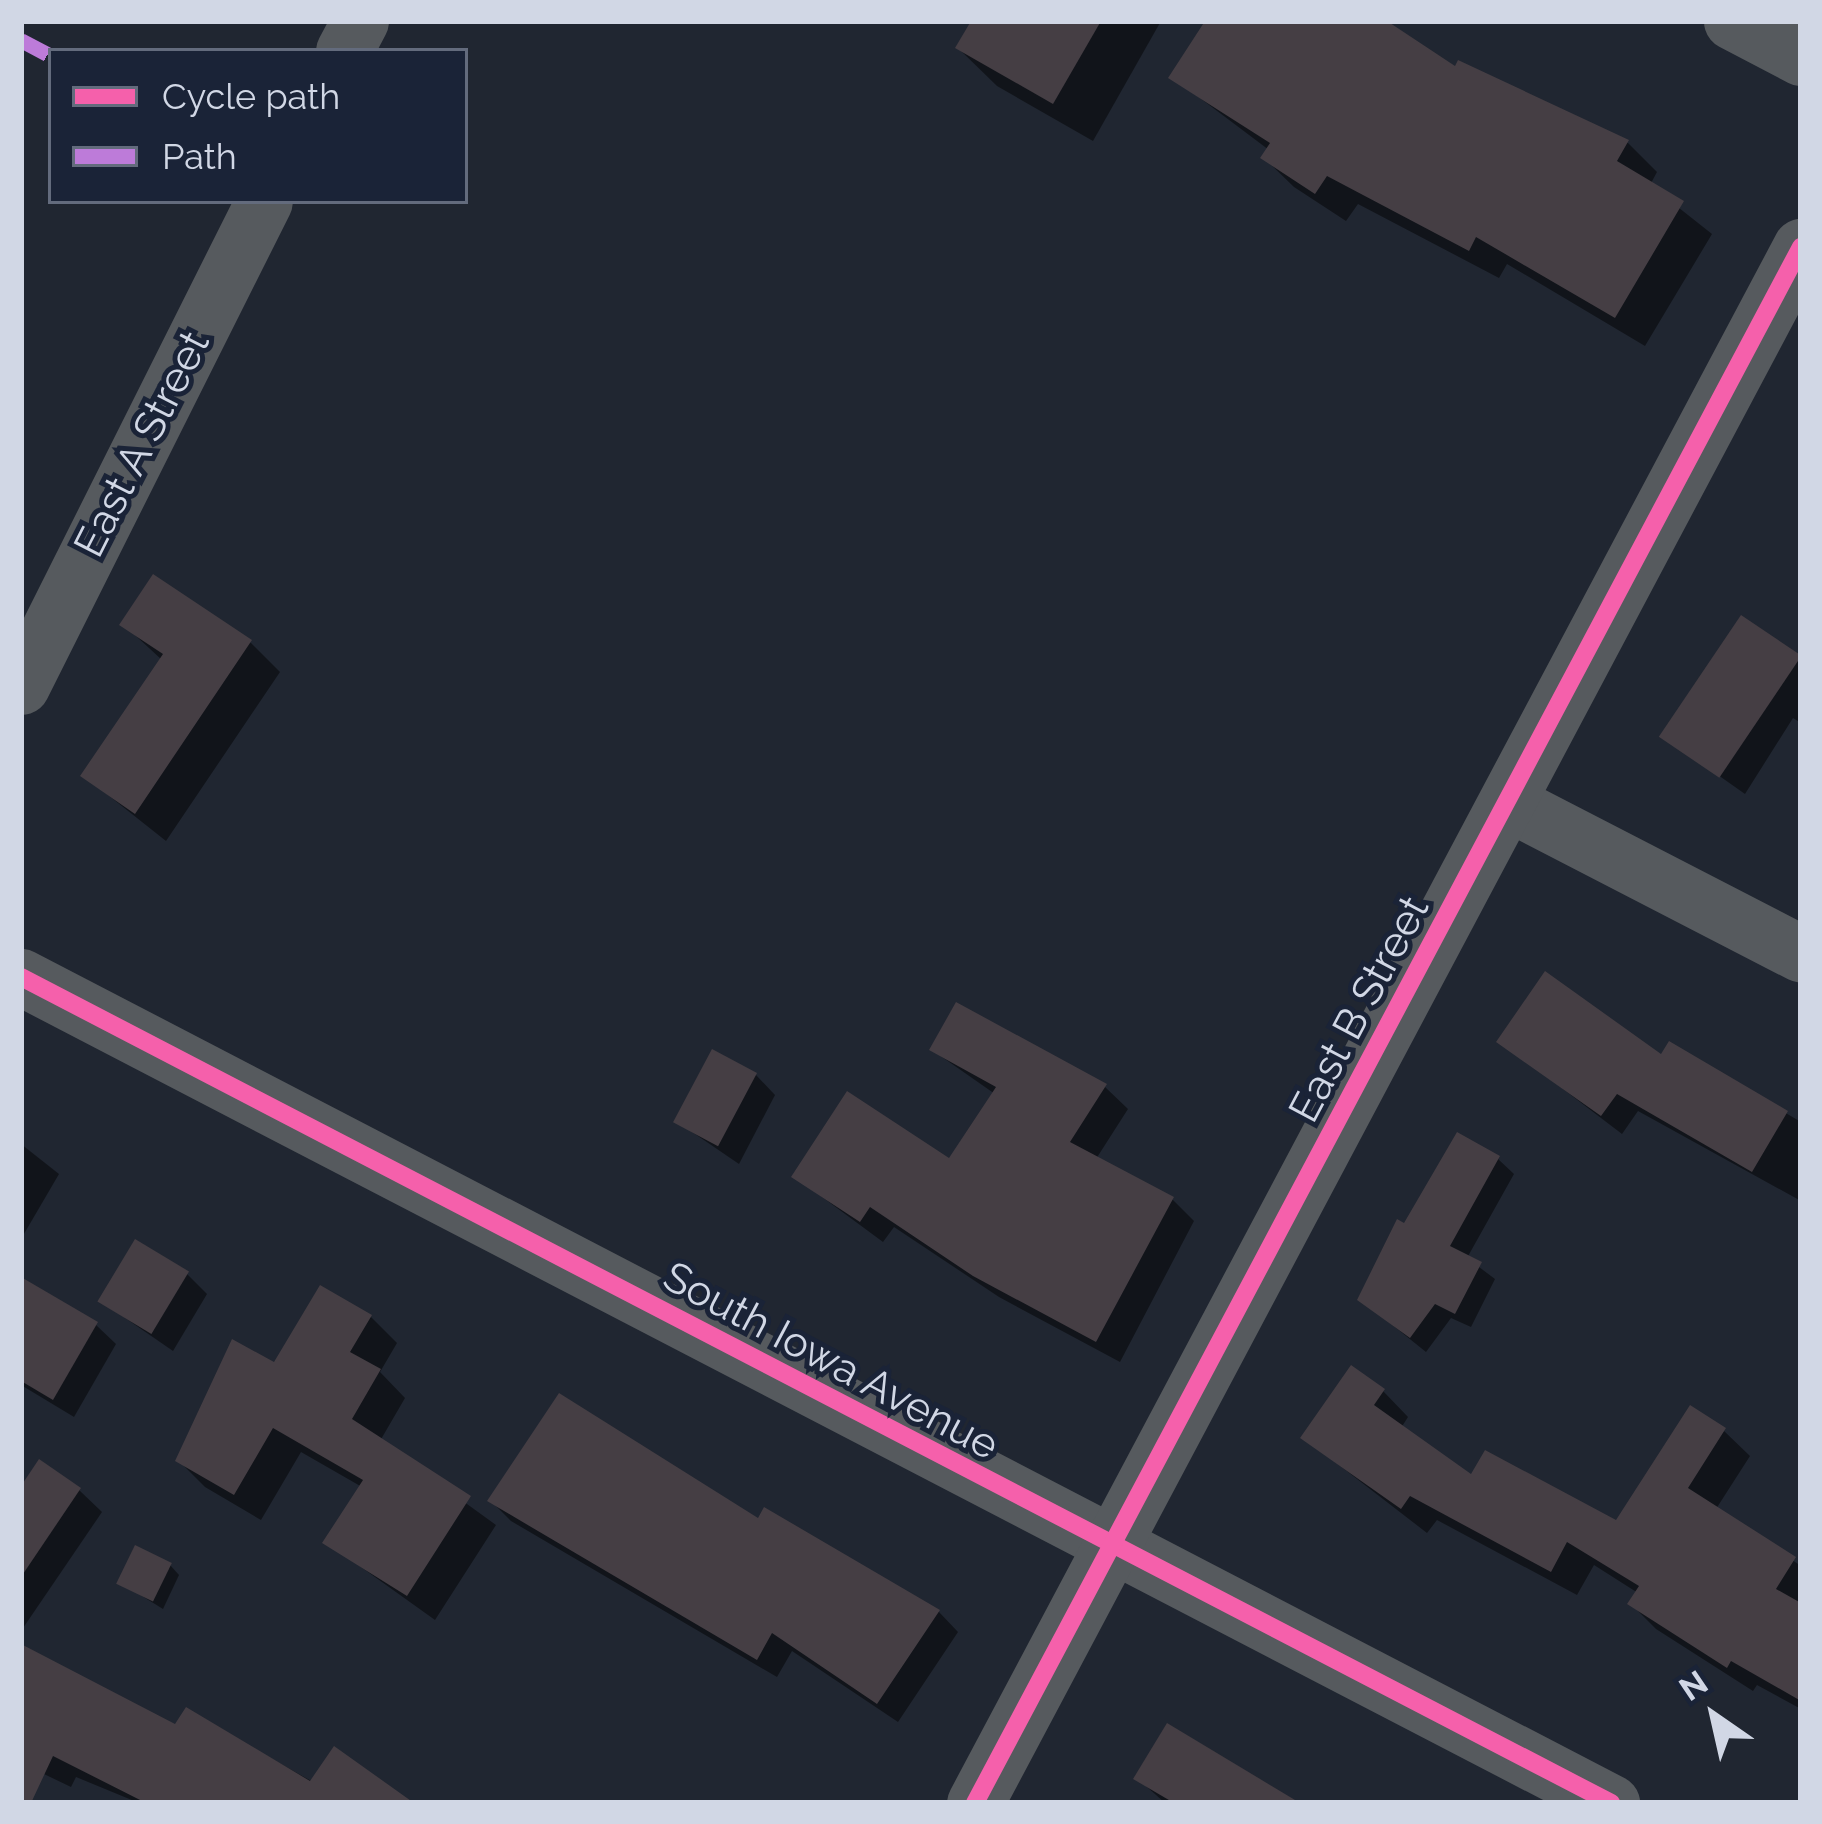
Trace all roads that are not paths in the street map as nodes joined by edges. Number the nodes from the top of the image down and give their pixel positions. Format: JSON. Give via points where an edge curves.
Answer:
{"nodes":[{"id":1,"x":360,"y":21,"type":"edge"},
{"id":2,"x":1732,"y":21,"type":"edge"},
{"id":3,"x":346,"y":48,"type":"edge"},
{"id":4,"x":1801,"y":57,"type":"edge"},
{"id":5,"x":262,"y":204,"type":"edge"},
{"id":6,"x":1801,"y":247,"type":"edge"},
{"id":7,"x":21,"y":686,"type":"edge"},
{"id":8,"x":1511,"y":805,"type":"junction"},
{"id":9,"x":1801,"y":954,"type":"edge"},
{"id":10,"x":21,"y":977,"type":"edge"},
{"id":11,"x":1109,"y":1546,"type":"junction"},
{"id":12,"x":975,"y":1803,"type":"edge"},
{"id":13,"x":1611,"y":1803,"type":"edge"}],
"edges":[{"from":1,"to":3,"type":"street"},
{"from":2,"to":4,"type":"street"},
{"from":5,"to":7,"type":"street","name":"East A Street"},
{"from":6,"to":8,"type":"street","name":"East B Street"},
{"from":8,"to":9,"type":"street"},
{"from":8,"to":11,"type":"street","name":"East B Street"},
{"from":10,"to":11,"type":"street","name":"South Iowa Avenue"},
{"from":11,"to":12,"type":"street","name":"East B Street"},
{"from":11,"to":13,"type":"street","name":"South Iowa Avenue"}]}
